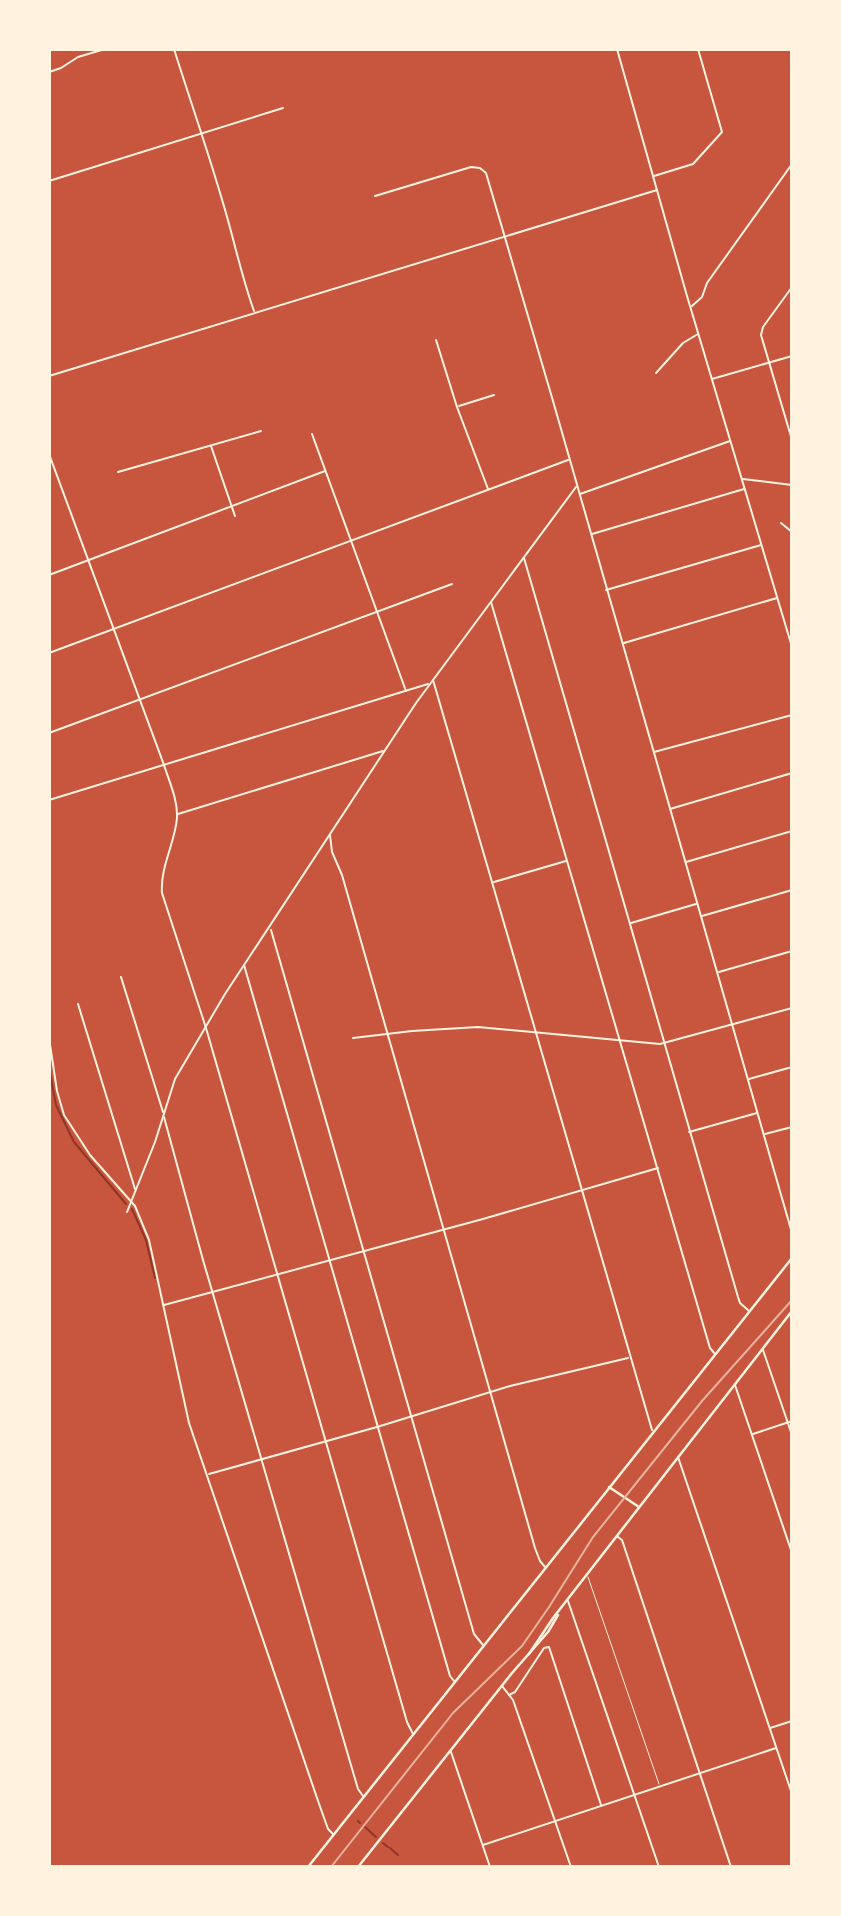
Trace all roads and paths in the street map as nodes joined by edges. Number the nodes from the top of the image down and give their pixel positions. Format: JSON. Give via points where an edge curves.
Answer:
{"nodes":[{"id":1,"x":105,"y":49,"type":"edge"},
{"id":2,"x":174,"y":49,"type":"edge"},
{"id":3,"x":617,"y":49,"type":"edge"},
{"id":4,"x":698,"y":49,"type":"edge"},
{"id":5,"x":49,"y":72,"type":"edge"},
{"id":6,"x":283,"y":108,"type":"dead end"},
{"id":7,"x":200,"y":134,"type":"junction"},
{"id":8,"x":792,"y":164,"type":"edge"},
{"id":9,"x":653,"y":176,"type":"junction"},
{"id":10,"x":49,"y":181,"type":"edge"},
{"id":11,"x":657,"y":190,"type":"junction"},
{"id":12,"x":375,"y":196,"type":"dead end"},
{"id":13,"x":505,"y":237,"type":"junction"},
{"id":14,"x":792,"y":287,"type":"edge"},
{"id":15,"x":691,"y":307,"type":"junction"},
{"id":16,"x":254,"y":312,"type":"junction"},
{"id":17,"x":699,"y":334,"type":"junction"},
{"id":18,"x":436,"y":340,"type":"dead end"},
{"id":19,"x":792,"y":356,"type":"edge"},
{"id":20,"x":769,"y":362,"type":"junction"},
{"id":21,"x":656,"y":373,"type":"dead end"},
{"id":22,"x":49,"y":376,"type":"edge"},
{"id":23,"x":712,"y":379,"type":"junction"},
{"id":24,"x":494,"y":395,"type":"dead end"},
{"id":25,"x":457,"y":407,"type":"junction"},
{"id":26,"x":261,"y":431,"type":"dead end"},
{"id":27,"x":312,"y":434,"type":"dead end"},
{"id":28,"x":792,"y":440,"type":"edge"},
{"id":29,"x":731,"y":441,"type":"junction"},
{"id":30,"x":211,"y":445,"type":"junction"},
{"id":31,"x":49,"y":454,"type":"edge"},
{"id":32,"x":569,"y":460,"type":"junction"},
{"id":33,"x":326,"y":471,"type":"junction"},
{"id":34,"x":118,"y":472,"type":"dead end"},
{"id":35,"x":742,"y":479,"type":"junction"},
{"id":36,"x":792,"y":485,"type":"edge"},
{"id":37,"x":577,"y":486,"type":"junction"},
{"id":38,"x":745,"y":489,"type":"junction"},
{"id":39,"x":488,"y":491,"type":"junction"},
{"id":40,"x":580,"y":494,"type":"junction"},
{"id":41,"x":232,"y":506,"type":"junction"},
{"id":42,"x":235,"y":516,"type":"dead end"},
{"id":43,"x":781,"y":523,"type":"dead end"},
{"id":44,"x":792,"y":532,"type":"edge"},
{"id":45,"x":591,"y":534,"type":"junction"},
{"id":46,"x":351,"y":540,"type":"junction"},
{"id":47,"x":762,"y":544,"type":"junction"},
{"id":48,"x":524,"y":558,"type":"junction"},
{"id":49,"x":88,"y":561,"type":"junction"},
{"id":50,"x":49,"y":576,"type":"edge"},
{"id":51,"x":452,"y":584,"type":"dead end"},
{"id":52,"x":606,"y":590,"type":"junction"},
{"id":53,"x":778,"y":598,"type":"junction"},
{"id":54,"x":491,"y":601,"type":"junction"},
{"id":55,"x":377,"y":611,"type":"junction"},
{"id":56,"x":114,"y":629,"type":"junction"},
{"id":57,"x":792,"y":633,"type":"edge"},
{"id":58,"x":789,"y":636,"type":"junction"},
{"id":59,"x":623,"y":643,"type":"junction"},
{"id":60,"x":792,"y":647,"type":"edge"},
{"id":61,"x":49,"y":653,"type":"edge"},
{"id":62,"x":433,"y":679,"type":"junction"},
{"id":63,"x":429,"y":684,"type":"junction"},
{"id":64,"x":406,"y":691,"type":"junction"},
{"id":65,"x":140,"y":699,"type":"junction"},
{"id":66,"x":792,"y":715,"type":"edge"},
{"id":67,"x":49,"y":733,"type":"edge"},
{"id":68,"x":383,"y":751,"type":"junction"},
{"id":69,"x":653,"y":752,"type":"junction"},
{"id":70,"x":164,"y":765,"type":"junction"},
{"id":71,"x":792,"y":773,"type":"edge"},
{"id":72,"x":49,"y":800,"type":"edge"},
{"id":73,"x":670,"y":809,"type":"junction"},
{"id":74,"x":177,"y":814,"type":"junction"},
{"id":75,"x":792,"y":831,"type":"edge"},
{"id":76,"x":330,"y":835,"type":"junction"},
{"id":77,"x":568,"y":861,"type":"junction"},
{"id":78,"x":685,"y":862,"type":"junction"},
{"id":79,"x":493,"y":882,"type":"junction"},
{"id":80,"x":792,"y":890,"type":"edge"},
{"id":81,"x":697,"y":904,"type":"junction"},
{"id":82,"x":701,"y":917,"type":"junction"},
{"id":83,"x":630,"y":923,"type":"junction"},
{"id":84,"x":270,"y":928,"type":"junction"},
{"id":85,"x":792,"y":951,"type":"edge"},
{"id":86,"x":244,"y":965,"type":"junction"},
{"id":87,"x":717,"y":972,"type":"junction"},
{"id":88,"x":121,"y":977,"type":"dead end"},
{"id":89,"x":78,"y":1004,"type":"dead end"},
{"id":90,"x":792,"y":1009,"type":"edge"},
{"id":91,"x":732,"y":1025,"type":"junction"},
{"id":92,"x":206,"y":1028,"type":"junction"},
{"id":93,"x":536,"y":1032,"type":"junction"},
{"id":94,"x":387,"y":1034,"type":"junction"},
{"id":95,"x":49,"y":1038,"type":"edge"},
{"id":96,"x":354,"y":1038,"type":"dead end"},
{"id":97,"x":620,"y":1041,"type":"junction"},
{"id":98,"x":664,"y":1043,"type":"junction"},
{"id":99,"x":792,"y":1067,"type":"edge"},
{"id":100,"x":748,"y":1079,"type":"junction"},
{"id":101,"x":758,"y":1113,"type":"junction"},
{"id":102,"x":164,"y":1115,"type":"junction"},
{"id":103,"x":792,"y":1127,"type":"edge"},
{"id":104,"x":689,"y":1132,"type":"junction"},
{"id":105,"x":764,"y":1135,"type":"junction"},
{"id":106,"x":658,"y":1168,"type":"junction"},
{"id":107,"x":135,"y":1190,"type":"junction"},
{"id":108,"x":581,"y":1191,"type":"junction"},
{"id":109,"x":131,"y":1202,"type":"junction"},
{"id":110,"x":127,"y":1212,"type":"dead end"},
{"id":111,"x":444,"y":1230,"type":"junction"},
{"id":112,"x":792,"y":1233,"type":"edge"},
{"id":113,"x":364,"y":1251,"type":"junction"},
{"id":114,"x":792,"y":1258,"type":"edge"},
{"id":115,"x":329,"y":1260,"type":"junction"},
{"id":116,"x":277,"y":1274,"type":"junction"},
{"id":117,"x":212,"y":1292,"type":"junction"},
{"id":118,"x":163,"y":1305,"type":"junction"},
{"id":119,"x":750,"y":1311,"type":"junction"},
{"id":120,"x":792,"y":1311,"type":"edge"},
{"id":121,"x":790,"y":1316,"type":"edge"},
{"id":122,"x":762,"y":1349,"type":"junction"},
{"id":123,"x":715,"y":1354,"type":"junction"},
{"id":124,"x":629,"y":1358,"type":"junction"},
{"id":125,"x":735,"y":1383,"type":"junction"},
{"id":126,"x":491,"y":1391,"type":"junction"},
{"id":127,"x":411,"y":1416,"type":"junction"},
{"id":128,"x":792,"y":1422,"type":"edge"},
{"id":129,"x":788,"y":1423,"type":"junction"},
{"id":130,"x":377,"y":1427,"type":"junction"},
{"id":131,"x":653,"y":1432,"type":"junction"},
{"id":132,"x":752,"y":1435,"type":"junction"},
{"id":133,"x":792,"y":1436,"type":"edge"},
{"id":134,"x":326,"y":1441,"type":"junction"},
{"id":135,"x":678,"y":1456,"type":"junction"},
{"id":136,"x":261,"y":1460,"type":"junction"},
{"id":137,"x":208,"y":1474,"type":"junction"},
{"id":138,"x":610,"y":1487,"type":"junction"},
{"id":139,"x":639,"y":1507,"type":"junction"},
{"id":140,"x":618,"y":1536,"type":"junction"},
{"id":141,"x":790,"y":1543,"type":"edge"},
{"id":142,"x":792,"y":1553,"type":"edge"},
{"id":143,"x":546,"y":1568,"type":"junction"},
{"id":144,"x":588,"y":1575,"type":"junction"},
{"id":145,"x":568,"y":1601,"type":"junction"},
{"id":146,"x":484,"y":1646,"type":"junction"},
{"id":147,"x":455,"y":1682,"type":"junction"},
{"id":148,"x":502,"y":1686,"type":"junction"},
{"id":149,"x":509,"y":1695,"type":"junction"},
{"id":150,"x":792,"y":1721,"type":"edge"},
{"id":151,"x":770,"y":1728,"type":"junction"},
{"id":152,"x":414,"y":1734,"type":"junction"},
{"id":153,"x":776,"y":1748,"type":"junction"},
{"id":154,"x":450,"y":1751,"type":"junction"},
{"id":155,"x":700,"y":1773,"type":"junction"},
{"id":156,"x":660,"y":1787,"type":"junction"},
{"id":157,"x":792,"y":1794,"type":"edge"},
{"id":158,"x":635,"y":1795,"type":"junction"},
{"id":159,"x":364,"y":1797,"type":"junction"},
{"id":160,"x":602,"y":1805,"type":"junction"},
{"id":161,"x":555,"y":1820,"type":"junction"},
{"id":162,"x":333,"y":1835,"type":"junction"},
{"id":163,"x":483,"y":1845,"type":"junction"},
{"id":164,"x":308,"y":1867,"type":"edge"},
{"id":165,"x":358,"y":1867,"type":"edge"},
{"id":166,"x":490,"y":1867,"type":"edge"},
{"id":167,"x":571,"y":1867,"type":"edge"},
{"id":168,"x":659,"y":1867,"type":"edge"},
{"id":169,"x":731,"y":1867,"type":"edge"}],
"edges":[{"from":1,"to":5,"type":"street"},
{"from":2,"to":7,"type":"street"},
{"from":3,"to":9,"type":"street"},
{"from":4,"to":9,"type":"street","via":[[722,132],[693,164]]},
{"from":6,"to":7,"type":"street"},
{"from":7,"to":10,"type":"street"},
{"from":7,"to":16,"type":"street"},
{"from":8,"to":15,"type":"street"},
{"from":9,"to":11,"type":"street"},
{"from":11,"to":13,"type":"street"},
{"from":11,"to":15,"type":"street"},
{"from":12,"to":13,"type":"street","via":[[477,167],[485,173]]},
{"from":13,"to":16,"type":"street"},
{"from":13,"to":32,"type":"street"},
{"from":14,"to":20,"type":"street","via":[[761,331]]},
{"from":15,"to":17,"type":"street"},
{"from":16,"to":22,"type":"street"},
{"from":17,"to":21,"type":"street","via":[[683,343]]},
{"from":17,"to":23,"type":"street"},
{"from":18,"to":25,"type":"street"},
{"from":19,"to":20,"type":"street"},
{"from":20,"to":23,"type":"street"},
{"from":20,"to":28,"type":"street"},
{"from":23,"to":29,"type":"street"},
{"from":24,"to":25,"type":"street"},
{"from":25,"to":39,"type":"street"},
{"from":26,"to":30,"type":"street"},
{"from":27,"to":33,"type":"street"},
{"from":29,"to":35,"type":"street"},
{"from":29,"to":40,"type":"street"},
{"from":30,"to":34,"type":"street"},
{"from":30,"to":41,"type":"street"},
{"from":31,"to":49,"type":"street"},
{"from":32,"to":37,"type":"street"},
{"from":32,"to":39,"type":"street"},
{"from":33,"to":41,"type":"street"},
{"from":33,"to":46,"type":"street"},
{"from":35,"to":36,"type":"street"},
{"from":35,"to":38,"type":"street"},
{"from":37,"to":40,"type":"street"},
{"from":37,"to":48,"type":"street"},
{"from":38,"to":45,"type":"street"},
{"from":38,"to":47,"type":"street"},
{"from":39,"to":46,"type":"street"},
{"from":40,"to":45,"type":"street"},
{"from":41,"to":42,"type":"street"},
{"from":41,"to":49,"type":"street"},
{"from":43,"to":44,"type":"street"},
{"from":45,"to":52,"type":"street"},
{"from":46,"to":55,"type":"street"},
{"from":46,"to":56,"type":"street"},
{"from":47,"to":52,"type":"street"},
{"from":47,"to":53,"type":"street"},
{"from":48,"to":54,"type":"street"},
{"from":48,"to":83,"type":"street"},
{"from":49,"to":50,"type":"street"},
{"from":49,"to":56,"type":"street"},
{"from":51,"to":55,"type":"street"},
{"from":52,"to":59,"type":"street"},
{"from":53,"to":58,"type":"street"},
{"from":53,"to":59,"type":"street"},
{"from":54,"to":62,"type":"street"},
{"from":54,"to":77,"type":"street"},
{"from":55,"to":64,"type":"street"},
{"from":55,"to":65,"type":"street"},
{"from":56,"to":61,"type":"street"},
{"from":56,"to":65,"type":"street"},
{"from":57,"to":58,"type":"street"},
{"from":58,"to":60,"type":"street"},
{"from":59,"to":69,"type":"street"},
{"from":62,"to":63,"type":"street"},
{"from":62,"to":79,"type":"street"},
{"from":63,"to":64,"type":"street"},
{"from":63,"to":68,"type":"street"},
{"from":64,"to":70,"type":"street"},
{"from":65,"to":67,"type":"street"},
{"from":65,"to":70,"type":"street"},
{"from":66,"to":69,"type":"street"},
{"from":68,"to":74,"type":"street"},
{"from":68,"to":76,"type":"street"},
{"from":69,"to":73,"type":"street"},
{"from":70,"to":72,"type":"street"},
{"from":70,"to":74,"type":"street"},
{"from":71,"to":73,"type":"street"},
{"from":73,"to":78,"type":"street"},
{"from":74,"to":92,"type":"street","via":[[162,893]]},
{"from":75,"to":78,"type":"street"},
{"from":76,"to":84,"type":"street"},
{"from":76,"to":94,"type":"street"},
{"from":77,"to":79,"type":"street"},
{"from":77,"to":97,"type":"street"},
{"from":78,"to":81,"type":"street"},
{"from":79,"to":93,"type":"street"},
{"from":80,"to":82,"type":"street"},
{"from":81,"to":82,"type":"street"},
{"from":81,"to":83,"type":"street"},
{"from":82,"to":87,"type":"street"},
{"from":83,"to":98,"type":"street"},
{"from":84,"to":86,"type":"street"},
{"from":84,"to":113,"type":"street"},
{"from":85,"to":87,"type":"street"},
{"from":86,"to":92,"type":"street"},
{"from":86,"to":115,"type":"street"},
{"from":87,"to":91,"type":"street"},
{"from":88,"to":102,"type":"street"},
{"from":89,"to":107,"type":"street"},
{"from":90,"to":91,"type":"street"},
{"from":91,"to":98,"type":"street"},
{"from":91,"to":100,"type":"street"},
{"from":92,"to":102,"type":"street","via":[[175,1079]]},
{"from":92,"to":116,"type":"street"},
{"from":93,"to":94,"type":"street","via":[[478,1027]]},
{"from":93,"to":97,"type":"street"},
{"from":93,"to":108,"type":"street"},
{"from":94,"to":96,"type":"street"},
{"from":94,"to":111,"type":"street"},
{"from":95,"to":109,"type":"street","via":[[64,1115],[84,1148]]},
{"from":97,"to":98,"type":"street"},
{"from":97,"to":106,"type":"street"},
{"from":98,"to":104,"type":"street"},
{"from":99,"to":100,"type":"street"},
{"from":100,"to":101,"type":"street"},
{"from":101,"to":104,"type":"street"},
{"from":101,"to":105,"type":"street"},
{"from":102,"to":107,"type":"street"},
{"from":102,"to":117,"type":"street"},
{"from":103,"to":105,"type":"street"},
{"from":104,"to":119,"type":"street","via":[[739,1301]]},
{"from":105,"to":112,"type":"street"},
{"from":106,"to":108,"type":"street"},
{"from":106,"to":123,"type":"street"},
{"from":107,"to":109,"type":"street"},
{"from":108,"to":111,"type":"street"},
{"from":108,"to":124,"type":"street"},
{"from":109,"to":110,"type":"street"},
{"from":109,"to":118,"type":"street","via":[[153,1251]]},
{"from":111,"to":113,"type":"street"},
{"from":111,"to":126,"type":"street"},
{"from":113,"to":115,"type":"street"},
{"from":113,"to":127,"type":"street"},
{"from":114,"to":119,"type":"main road"},
{"from":115,"to":116,"type":"street"},
{"from":115,"to":130,"type":"street"},
{"from":116,"to":117,"type":"street"},
{"from":116,"to":134,"type":"street"},
{"from":117,"to":118,"type":"street"},
{"from":117,"to":136,"type":"street"},
{"from":118,"to":137,"type":"street","via":[[183,1401]]},
{"from":119,"to":123,"type":"main road"},
{"from":120,"to":121,"type":"main road"},
{"from":121,"to":122,"type":"main road"},
{"from":122,"to":125,"type":"main road"},
{"from":122,"to":129,"type":"street"},
{"from":123,"to":131,"type":"main road"},
{"from":124,"to":126,"type":"street"},
{"from":124,"to":131,"type":"street"},
{"from":125,"to":132,"type":"street"},
{"from":125,"to":135,"type":"main road"},
{"from":126,"to":127,"type":"street"},
{"from":126,"to":143,"type":"street","via":[[535,1548]]},
{"from":127,"to":130,"type":"street"},
{"from":127,"to":146,"type":"street","via":[[474,1634]]},
{"from":128,"to":129,"type":"street"},
{"from":129,"to":132,"type":"street"},
{"from":129,"to":133,"type":"street"},
{"from":130,"to":134,"type":"street"},
{"from":130,"to":147,"type":"street"},
{"from":131,"to":138,"type":"main road"},
{"from":132,"to":141,"type":"street"},
{"from":134,"to":136,"type":"street"},
{"from":134,"to":152,"type":"street"},
{"from":135,"to":139,"type":"main road"},
{"from":135,"to":151,"type":"street"},
{"from":136,"to":137,"type":"street"},
{"from":136,"to":159,"type":"street","via":[[333,1709]]},
{"from":137,"to":162,"type":"street"},
{"from":138,"to":139,"type":"main road"},
{"from":138,"to":143,"type":"main road"},
{"from":139,"to":140,"type":"main road"},
{"from":140,"to":144,"type":"main road"},
{"from":140,"to":155,"type":"street"},
{"from":141,"to":142,"type":"street"},
{"from":143,"to":146,"type":"main road"},
{"from":144,"to":145,"type":"main road"},
{"from":144,"to":156,"type":"lane"},
{"from":145,"to":148,"type":"main road"},
{"from":145,"to":158,"type":"street"},
{"from":146,"to":147,"type":"main road"},
{"from":147,"to":152,"type":"main road"},
{"from":148,"to":149,"type":"street"},
{"from":148,"to":154,"type":"main road"},
{"from":149,"to":160,"type":"street","via":[[549,1647]]},
{"from":149,"to":161,"type":"street"},
{"from":150,"to":151,"type":"street"},
{"from":151,"to":153,"type":"street"},
{"from":152,"to":159,"type":"main road"},
{"from":153,"to":155,"type":"street"},
{"from":153,"to":157,"type":"street"},
{"from":154,"to":163,"type":"street"},
{"from":154,"to":165,"type":"main road"},
{"from":155,"to":156,"type":"street"},
{"from":155,"to":169,"type":"street"},
{"from":156,"to":158,"type":"street"},
{"from":158,"to":160,"type":"street"},
{"from":158,"to":168,"type":"street"},
{"from":159,"to":162,"type":"main road"},
{"from":160,"to":161,"type":"street"},
{"from":161,"to":163,"type":"street"},
{"from":161,"to":167,"type":"street"},
{"from":162,"to":164,"type":"main road"},
{"from":163,"to":166,"type":"street"}]}
